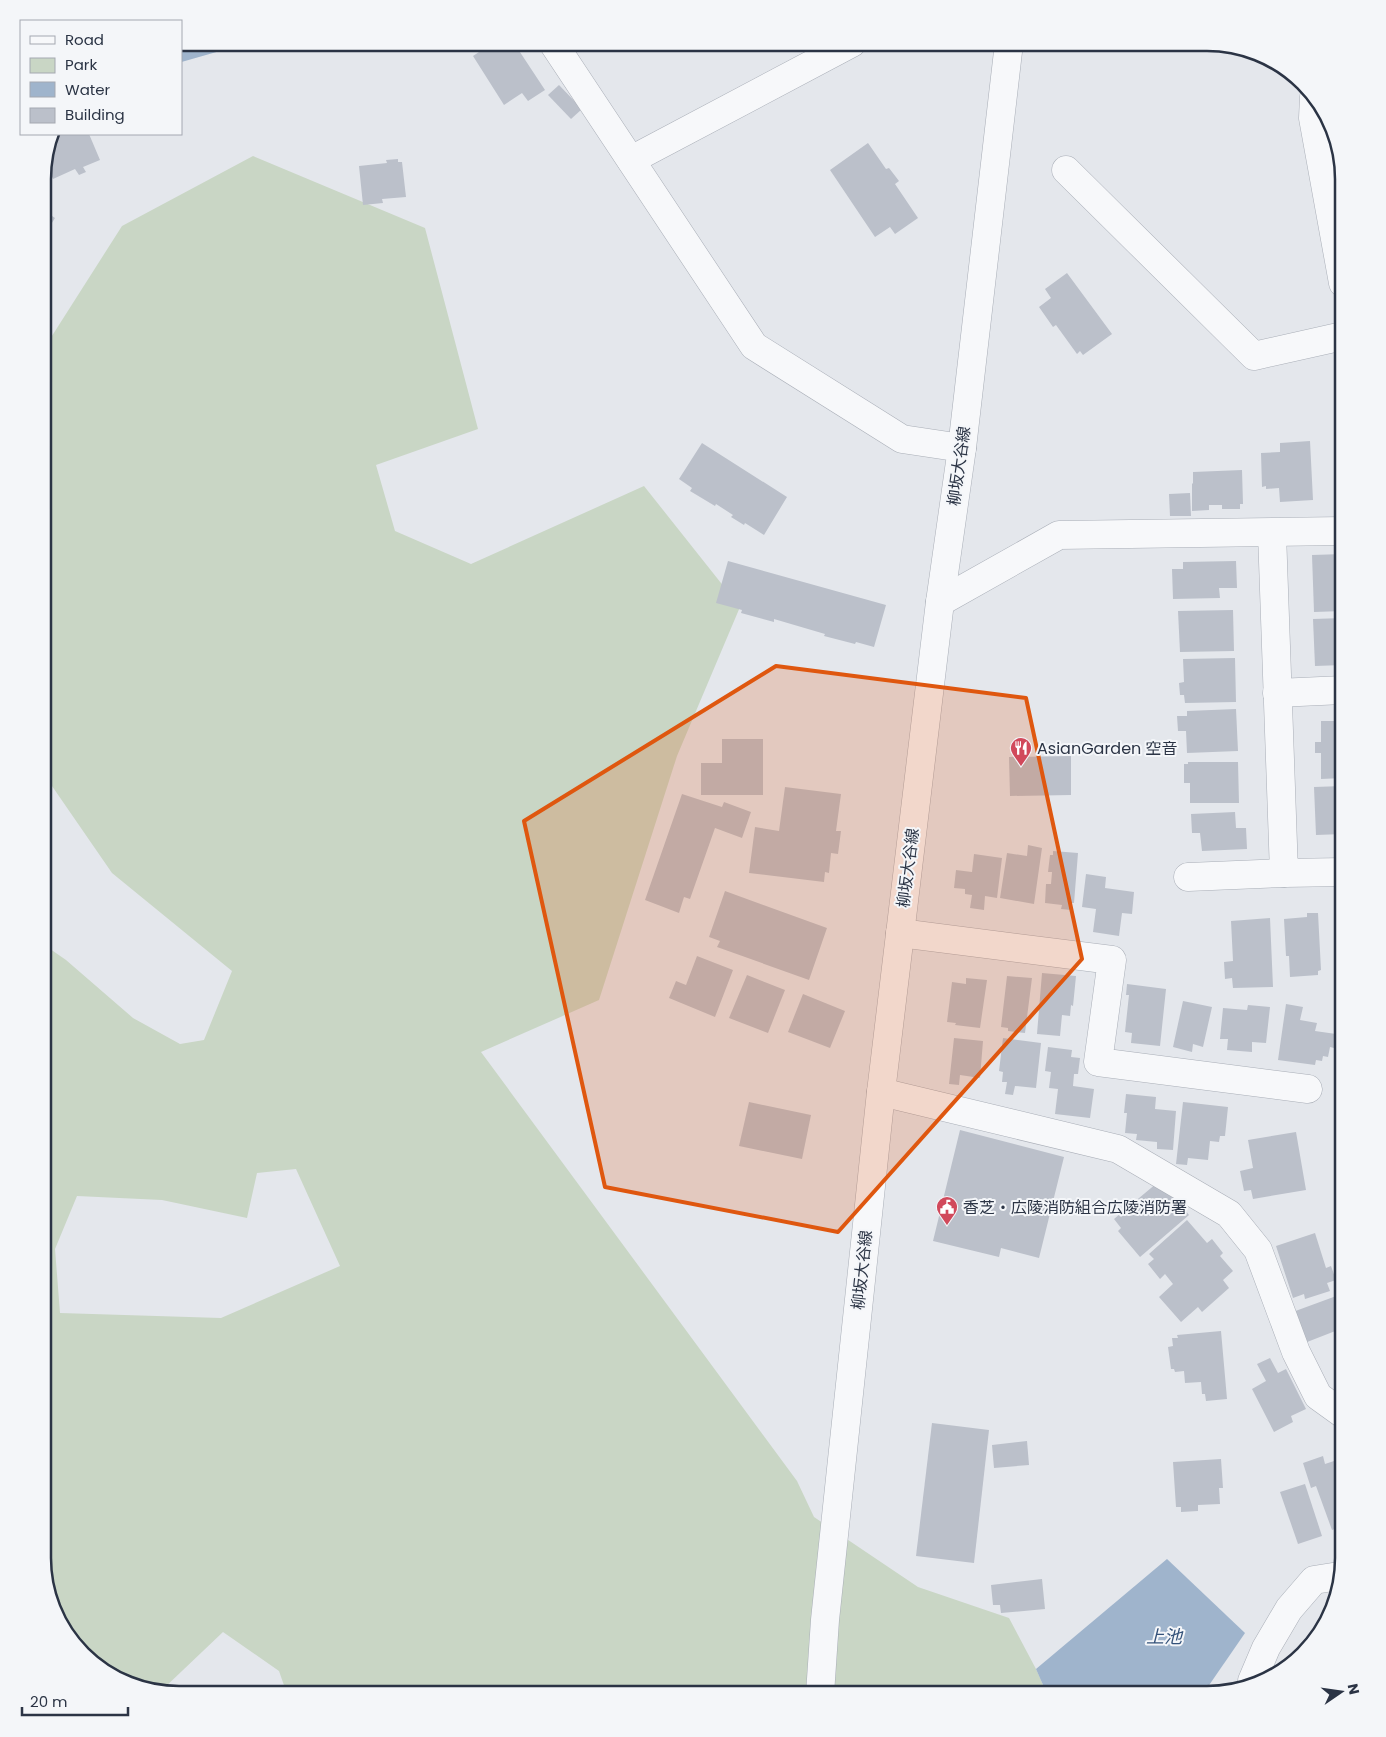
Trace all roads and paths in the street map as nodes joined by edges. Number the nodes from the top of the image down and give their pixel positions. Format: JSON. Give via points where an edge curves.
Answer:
{"nodes":[{"id":1,"x":559,"y":51,"type":"edge"},
{"id":2,"x":836,"y":52,"type":"edge"},
{"id":3,"x":1009,"y":52,"type":"edge"},
{"id":4,"x":1313,"y":109,"type":"edge"},
{"id":5,"x":631,"y":160,"type":"junction"},
{"id":6,"x":1066,"y":170,"type":"dead end"},
{"id":7,"x":1335,"y":235,"type":"edge"},
{"id":8,"x":1335,"y":338,"type":"edge"},
{"id":9,"x":962,"y":448,"type":"junction"},
{"id":10,"x":1335,"y":531,"type":"edge"},
{"id":11,"x":1272,"y":533,"type":"junction"},
{"id":12,"x":940,"y":602,"type":"junction"},
{"id":13,"x":1335,"y":690,"type":"edge"},
{"id":14,"x":1277,"y":693,"type":"junction"},
{"id":15,"x":1335,"y":872,"type":"edge"},
{"id":16,"x":1284,"y":873,"type":"junction"},
{"id":17,"x":1188,"y":877,"type":"dead end"},
{"id":18,"x":900,"y":933,"type":"junction"},
{"id":19,"x":1308,"y":1089,"type":"dead end"},
{"id":20,"x":881,"y":1092,"type":"junction"},
{"id":21,"x":1335,"y":1408,"type":"edge"},
{"id":22,"x":1333,"y":1577,"type":"edge"},
{"id":23,"x":1254,"y":1677,"type":"edge"},
{"id":24,"x":821,"y":1686,"type":"edge"}],
"edges":[{"from":1,"to":5,"type":"street"},
{"from":2,"to":5,"type":"street"},
{"from":3,"to":9,"type":"street","name":"柳坂大谷線"},
{"from":4,"to":7,"type":"street"},
{"from":5,"to":9,"type":"street","via":[[754,346],[902,439]]},
{"from":6,"to":8,"type":"street","via":[[1254,356]]},
{"from":9,"to":12,"type":"street","name":"柳坂大谷線"},
{"from":10,"to":11,"type":"street"},
{"from":11,"to":12,"type":"street","via":[[1060,535]]},
{"from":11,"to":14,"type":"street"},
{"from":12,"to":18,"type":"street","name":"柳坂大谷線"},
{"from":13,"to":14,"type":"street"},
{"from":14,"to":16,"type":"street"},
{"from":15,"to":16,"type":"street"},
{"from":16,"to":17,"type":"street"},
{"from":18,"to":19,"type":"street","via":[[1112,960],[1098,1062]]},
{"from":18,"to":20,"type":"street","name":"柳坂大谷線"},
{"from":20,"to":21,"type":"street","via":[[1118,1149],[1229,1214],[1258,1250],[1296,1352],[1318,1396]]},
{"from":20,"to":24,"type":"street","name":"柳坂大谷線"},
{"from":22,"to":23,"type":"street","via":[[1314,1580],[1289,1609]]}]}
